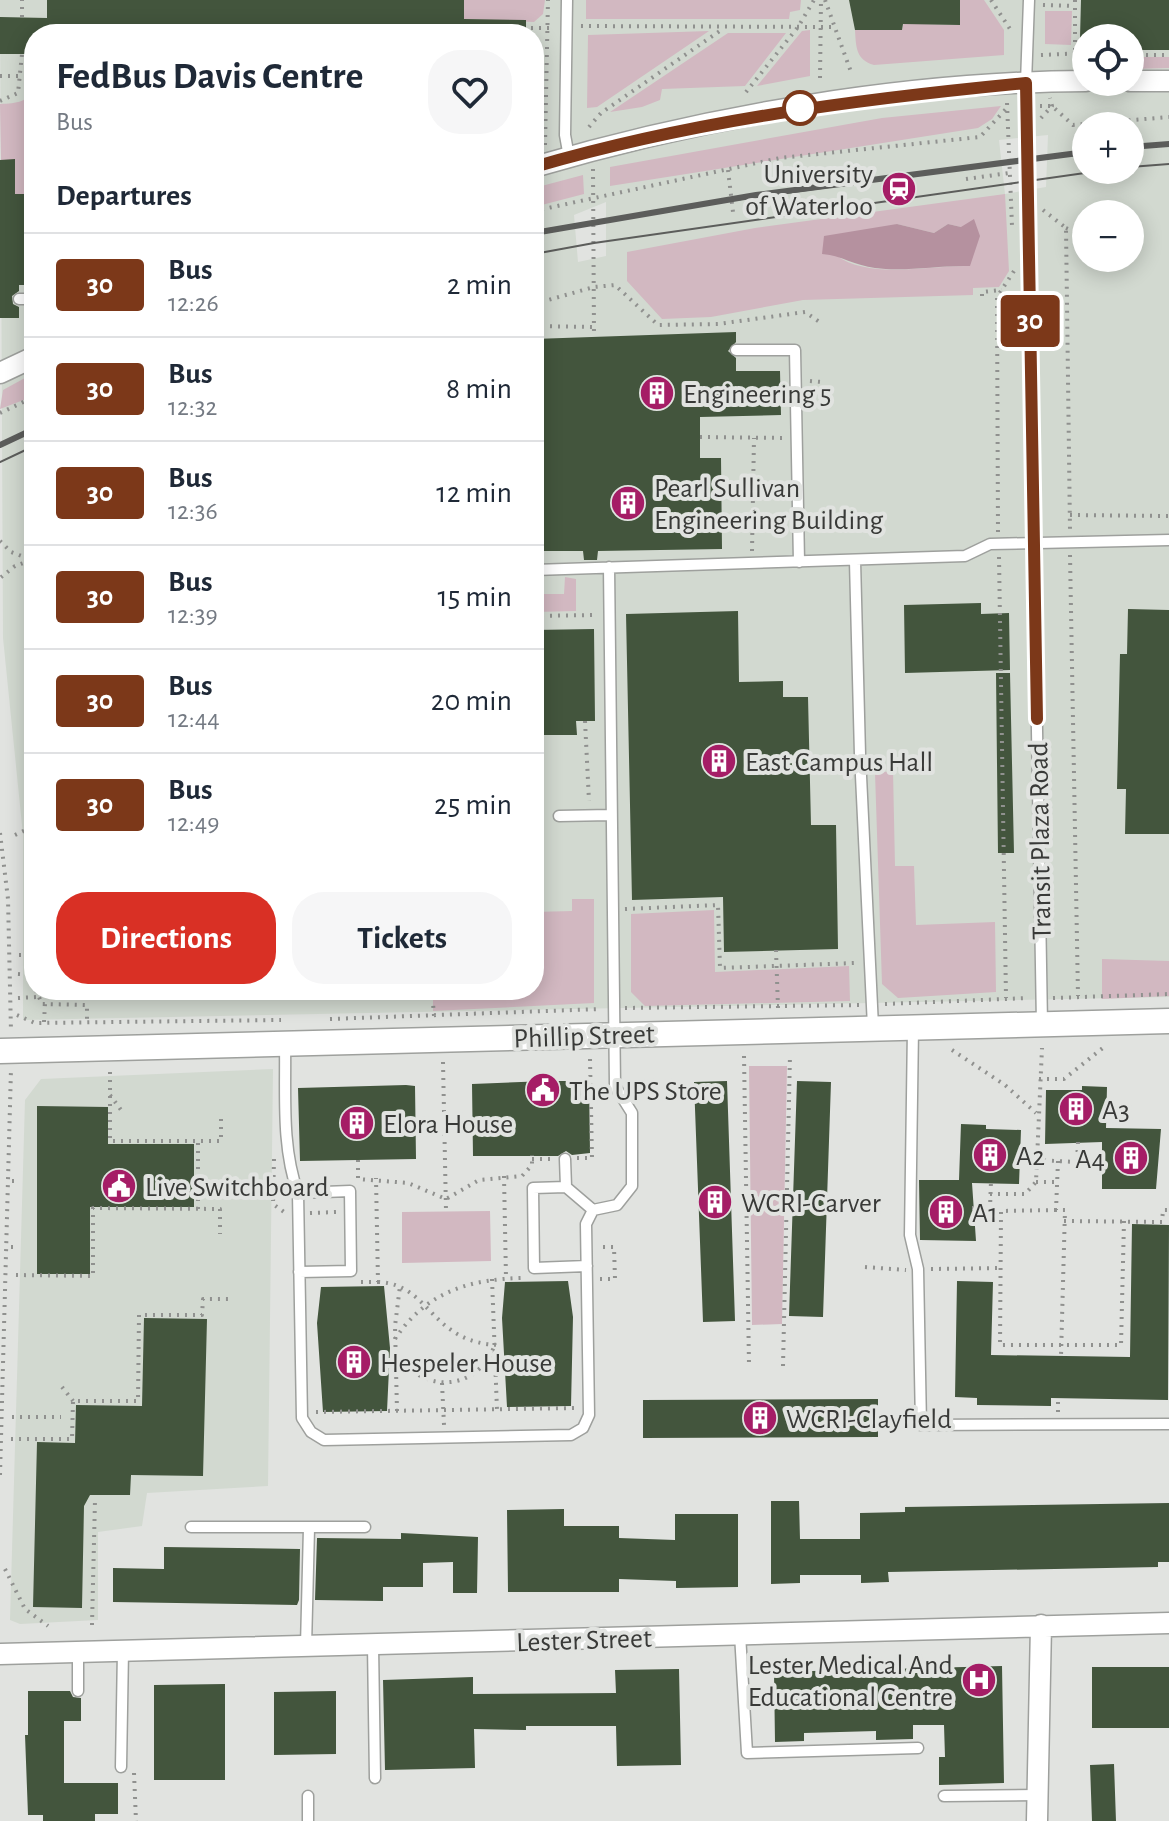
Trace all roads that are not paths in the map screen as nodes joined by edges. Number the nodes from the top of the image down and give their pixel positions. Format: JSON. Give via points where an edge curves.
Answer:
{"nodes":[{"id":1,"x":567,"y":0,"type":"edge"},
{"id":2,"x":1029,"y":0,"type":"edge"},
{"id":3,"x":1072,"y":81,"type":"edge"},
{"id":4,"x":1144,"y":81,"type":"edge"},
{"id":5,"x":1169,"y":81,"type":"edge"},
{"id":6,"x":1026,"y":83,"type":"junction"},
{"id":7,"x":569,"y":157,"type":"junction"},
{"id":8,"x":544,"y":164,"type":"edge"},
{"id":9,"x":19,"y":299,"type":"dead end"},
{"id":10,"x":24,"y":299,"type":"edge"},
{"id":11,"x":736,"y":350,"type":"dead end"},
{"id":12,"x":24,"y":362,"type":"edge"},
{"id":13,"x":0,"y":373,"type":"edge"},
{"id":14,"x":1169,"y":540,"type":"edge"},
{"id":15,"x":1034,"y":544,"type":"junction"},
{"id":16,"x":855,"y":561,"type":"junction"},
{"id":17,"x":799,"y":562,"type":"junction"},
{"id":18,"x":609,"y":567,"type":"junction"},
{"id":19,"x":544,"y":570,"type":"edge"},
{"id":20,"x":610,"y":815,"type":"junction"},
{"id":21,"x":559,"y":816,"type":"dead end"},
{"id":22,"x":873,"y":1016,"type":"junction"},
{"id":23,"x":1169,"y":1021,"type":"edge"},
{"id":24,"x":913,"y":1026,"type":"junction"},
{"id":25,"x":286,"y":1032,"type":"junction"},
{"id":26,"x":614,"y":1034,"type":"junction"},
{"id":27,"x":1042,"y":1036,"type":"junction"},
{"id":28,"x":0,"y":1051,"type":"edge"},
{"id":29,"x":565,"y":1159,"type":"dead end"},
{"id":30,"x":566,"y":1187,"type":"junction"},
{"id":31,"x":298,"y":1193,"type":"junction"},
{"id":32,"x":593,"y":1210,"type":"junction"},
{"id":33,"x":587,"y":1266,"type":"junction"},
{"id":34,"x":299,"y":1272,"type":"junction"},
{"id":35,"x":1169,"y":1424,"type":"edge"},
{"id":36,"x":191,"y":1527,"type":"dead end"},
{"id":37,"x":365,"y":1527,"type":"dead end"},
{"id":38,"x":309,"y":1528,"type":"junction"},
{"id":39,"x":1169,"y":1623,"type":"edge"},
{"id":40,"x":1041,"y":1625,"type":"junction"},
{"id":41,"x":740,"y":1634,"type":"junction"},
{"id":42,"x":373,"y":1645,"type":"junction"},
{"id":43,"x":306,"y":1646,"type":"junction"},
{"id":44,"x":123,"y":1650,"type":"junction"},
{"id":45,"x":78,"y":1651,"type":"junction"},
{"id":46,"x":0,"y":1654,"type":"edge"},
{"id":47,"x":78,"y":1691,"type":"dead end"},
{"id":48,"x":918,"y":1748,"type":"dead end"},
{"id":49,"x":121,"y":1767,"type":"road end"},
{"id":50,"x":375,"y":1778,"type":"dead end"},
{"id":51,"x":1038,"y":1795,"type":"junction"},
{"id":52,"x":308,"y":1796,"type":"dead end"},
{"id":53,"x":944,"y":1796,"type":"dead end"},
{"id":54,"x":308,"y":1821,"type":"edge"},
{"id":55,"x":1037,"y":1821,"type":"edge"}],
"edges":[{"from":1,"to":7,"type":"lane"},
{"from":2,"to":6,"type":"lane","name":"Transit Plaza Road"},
{"from":3,"to":6,"type":"street"},
{"from":4,"to":5,"type":"street"},
{"from":6,"to":7,"type":"street","via":[[819,105]]},
{"from":6,"to":15,"type":"lane","name":"Transit Plaza Road"},
{"from":7,"to":8,"type":"street"},
{"from":9,"to":10,"type":"lane"},
{"from":11,"to":17,"type":"lane","via":[[795,350]]},
{"from":12,"to":13,"type":"street"},
{"from":14,"to":15,"type":"lane"},
{"from":15,"to":16,"type":"lane","via":[[990,544],[965,556]]},
{"from":15,"to":27,"type":"lane","name":"Transit Plaza Road"},
{"from":16,"to":17,"type":"lane"},
{"from":16,"to":22,"type":"lane"},
{"from":17,"to":18,"type":"lane"},
{"from":18,"to":19,"type":"lane"},
{"from":18,"to":20,"type":"lane"},
{"from":20,"to":21,"type":"lane"},
{"from":20,"to":26,"type":"lane"},
{"from":22,"to":24,"type":"street","name":"Phillip Street"},
{"from":22,"to":26,"type":"street","name":"Phillip Street","via":[[778,1018]]},
{"from":23,"to":27,"type":"street","name":"Phillip Street"},
{"from":24,"to":27,"type":"street","name":"Phillip Street"},
{"from":24,"to":35,"type":"lane","via":[[910,1235],[918,1269],[921,1425]]},
{"from":25,"to":26,"type":"street","name":"Phillip Street"},
{"from":25,"to":28,"type":"street","name":"Phillip Street"},
{"from":25,"to":31,"type":"lane","via":[[287,1147]]},
{"from":26,"to":32,"type":"lane","via":[[615,1086],[632,1113],[632,1186],[617,1205]]},
{"from":29,"to":30,"type":"lane"},
{"from":30,"to":32,"type":"lane"},
{"from":30,"to":33,"type":"lane","via":[[533,1188],[534,1268]]},
{"from":31,"to":34,"type":"lane"},
{"from":31,"to":34,"type":"lane","via":[[350,1191],[351,1271]]},
{"from":32,"to":33,"type":"lane","via":[[586,1224]]},
{"from":33,"to":34,"type":"lane","via":[[589,1415],[578,1432],[339,1440],[317,1437],[302,1418]]},
{"from":36,"to":38,"type":"lane"},
{"from":37,"to":38,"type":"lane"},
{"from":38,"to":43,"type":"lane"},
{"from":39,"to":40,"type":"street","name":"Lester Street"},
{"from":40,"to":41,"type":"street","name":"Lester Street"},
{"from":40,"to":51,"type":"street"},
{"from":41,"to":42,"type":"street","name":"Lester Street"},
{"from":41,"to":48,"type":"lane","via":[[747,1753]]},
{"from":42,"to":43,"type":"street","name":"Lester Street"},
{"from":42,"to":50,"type":"lane"},
{"from":43,"to":44,"type":"street","name":"Lester Street"},
{"from":44,"to":45,"type":"street","name":"Lester Street"},
{"from":44,"to":49,"type":"lane"},
{"from":45,"to":46,"type":"street","name":"Lester Street"},
{"from":45,"to":47,"type":"lane"},
{"from":51,"to":53,"type":"lane"},
{"from":51,"to":55,"type":"street"},
{"from":52,"to":54,"type":"lane"}]}
